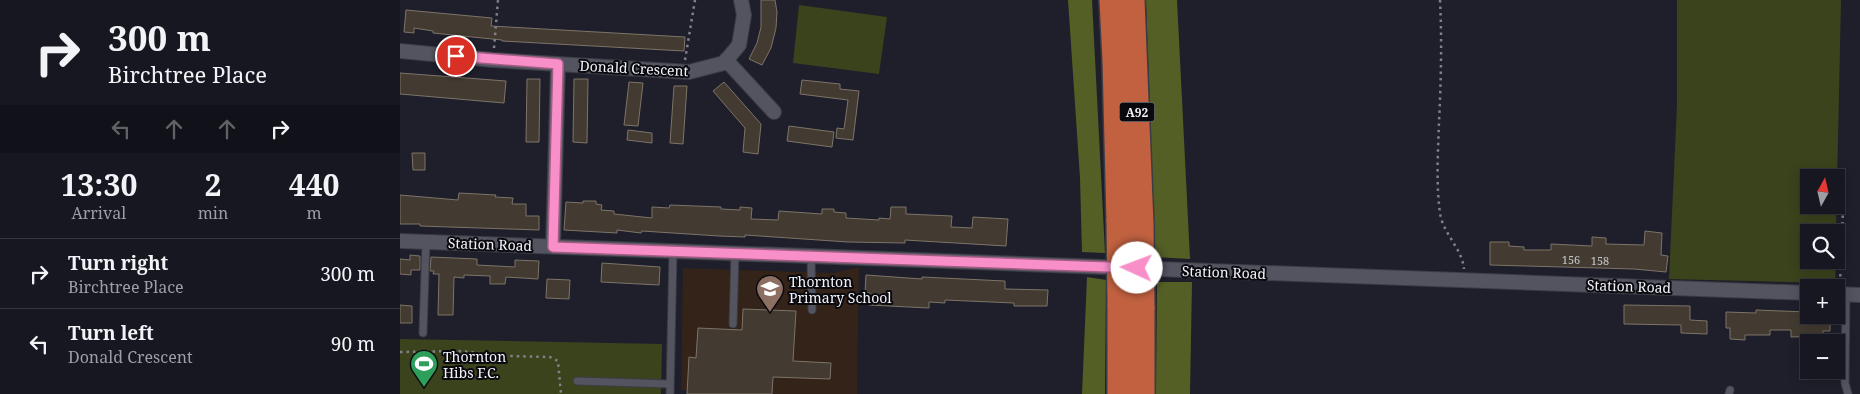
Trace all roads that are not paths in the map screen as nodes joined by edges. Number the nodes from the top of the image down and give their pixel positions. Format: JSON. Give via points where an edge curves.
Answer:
{"nodes":[{"id":1,"x":741,"y":0,"type":"edge"},
{"id":2,"x":1112,"y":0,"type":"edge"},
{"id":3,"x":1132,"y":0,"type":"edge"},
{"id":4,"x":400,"y":51,"type":"edge"},
{"id":5,"x":726,"y":60,"type":"junction"},
{"id":6,"x":558,"y":64,"type":"junction"},
{"id":7,"x":774,"y":112,"type":"dead end"},
{"id":8,"x":1130,"y":224,"type":"junction"},
{"id":9,"x":400,"y":241,"type":"edge"},
{"id":10,"x":426,"y":242,"type":"junction"},
{"id":11,"x":553,"y":247,"type":"junction"},
{"id":12,"x":673,"y":251,"type":"junction"},
{"id":13,"x":735,"y":253,"type":"junction"},
{"id":14,"x":811,"y":256,"type":"junction"},
{"id":15,"x":1800,"y":293,"type":"edge"},
{"id":16,"x":1846,"y":294,"type":"edge"},
{"id":17,"x":1131,"y":306,"type":"junction"},
{"id":18,"x":812,"y":310,"type":"dead end"},
{"id":19,"x":733,"y":324,"type":"dead end"},
{"id":20,"x":423,"y":333,"type":"dead end"},
{"id":21,"x":576,"y":380,"type":"dead end"},
{"id":22,"x":670,"y":384,"type":"junction"},
{"id":23,"x":1846,"y":393,"type":"edge"},
{"id":24,"x":670,"y":394,"type":"edge"},
{"id":25,"x":1120,"y":394,"type":"edge"},
{"id":26,"x":1142,"y":394,"type":"edge"}],
"edges":[{"from":1,"to":5,"type":"street","via":[[744,15],[739,45]]},
{"from":2,"to":8,"type":"highway","number":"A92","via":[[1115,70]]},
{"from":3,"to":8,"type":"highway","number":"A92"},
{"from":4,"to":6,"type":"street","name":"Donald Crescent"},
{"from":5,"to":6,"type":"street","name":"Donald Crescent","via":[[689,72]]},
{"from":5,"to":7,"type":"street"},
{"from":6,"to":11,"type":"street"},
{"from":8,"to":17,"type":"highway","number":"A92","bridge":true},
{"from":9,"to":10,"type":"street","name":"Station Road"},
{"from":10,"to":11,"type":"street","name":"Station Road"},
{"from":10,"to":20,"type":"lane"},
{"from":11,"to":12,"type":"street","name":"Station Road"},
{"from":12,"to":13,"type":"street","name":"Station Road"},
{"from":12,"to":22,"type":"lane"},
{"from":13,"to":14,"type":"street","name":"Station Road"},
{"from":13,"to":19,"type":"lane"},
{"from":14,"to":15,"type":"street","name":"Station Road"},
{"from":14,"to":18,"type":"lane"},
{"from":16,"to":23,"type":"lane"},
{"from":17,"to":25,"type":"highway","number":"A92"},
{"from":17,"to":26,"type":"highway","number":"A92"},
{"from":21,"to":22,"type":"lane"},
{"from":22,"to":24,"type":"lane"}]}
